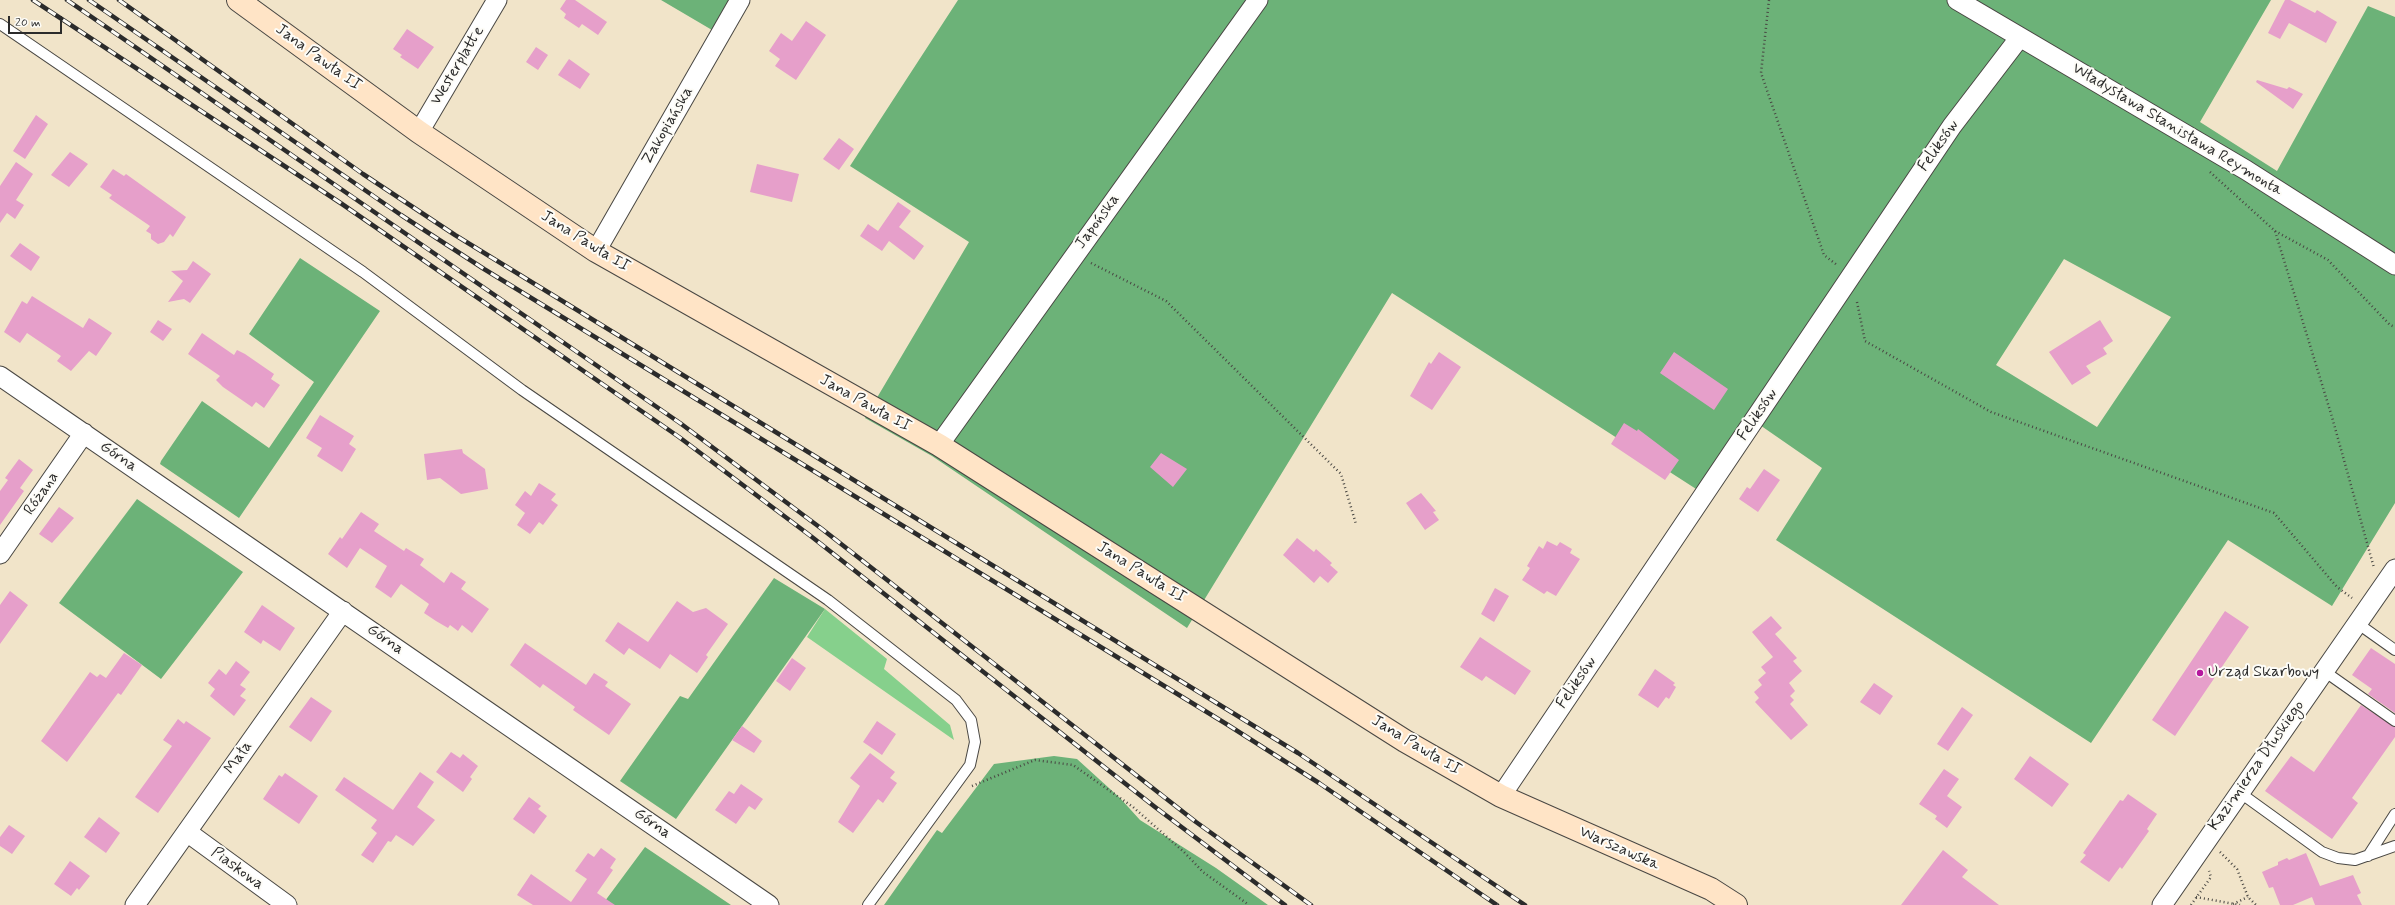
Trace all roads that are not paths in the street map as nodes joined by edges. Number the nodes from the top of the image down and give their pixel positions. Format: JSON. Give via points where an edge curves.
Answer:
{"nodes":[{"id":1,"x":238,"y":0,"type":"edge"},
{"id":2,"x":497,"y":0,"type":"edge"},
{"id":3,"x":740,"y":0,"type":"edge"},
{"id":4,"x":1258,"y":0,"type":"edge"},
{"id":5,"x":1957,"y":0,"type":"edge"},
{"id":6,"x":0,"y":24,"type":"edge"},
{"id":7,"x":2020,"y":37,"type":"junction"},
{"id":8,"x":419,"y":132,"type":"junction"},
{"id":9,"x":596,"y":251,"type":"junction"},
{"id":10,"x":2395,"y":265,"type":"edge"},
{"id":11,"x":0,"y":376,"type":"edge"},
{"id":12,"x":84,"y":434,"type":"junction"},
{"id":13,"x":939,"y":445,"type":"junction"},
{"id":14,"x":0,"y":554,"type":"edge"},
{"id":15,"x":2390,"y":579,"type":"edge"},
{"id":16,"x":343,"y":611,"type":"junction"},
{"id":17,"x":2362,"y":616,"type":"junction"},
{"id":18,"x":2395,"y":650,"type":"edge"},
{"id":19,"x":2324,"y":671,"type":"junction"},
{"id":20,"x":2395,"y":721,"type":"edge"},
{"id":21,"x":2240,"y":792,"type":"junction"},
{"id":22,"x":1501,"y":796,"type":"junction"},
{"id":23,"x":2395,"y":814,"type":"edge"},
{"id":24,"x":187,"y":832,"type":"junction"},
{"id":25,"x":2395,"y":846,"type":"edge"},
{"id":26,"x":2368,"y":856,"type":"junction"},
{"id":27,"x":135,"y":905,"type":"edge"},
{"id":28,"x":287,"y":905,"type":"edge"},
{"id":29,"x":769,"y":905,"type":"edge"},
{"id":30,"x":868,"y":905,"type":"edge"},
{"id":31,"x":1736,"y":905,"type":"edge"},
{"id":32,"x":2162,"y":905,"type":"edge"}],
"edges":[{"from":1,"to":8,"type":"main road","name":"Jana Pawła II"},
{"from":2,"to":8,"type":"street","name":"Westerplatte"},
{"from":3,"to":9,"type":"street","name":"Zakopiańska"},
{"from":4,"to":13,"type":"street","name":"Japońska"},
{"from":5,"to":7,"type":"street","name":"Władysława Stanisława Reymonta"},
{"from":6,"to":30,"type":"lane","via":[[364,272],[522,390],[828,600],[956,700],[971,720],[975,742],[970,765]]},
{"from":7,"to":10,"type":"street","name":"Władysława Stanisława Reymonta","via":[[2246,170]]},
{"from":7,"to":22,"type":"street","name":"Feliksów","via":[[1952,126]]},
{"from":8,"to":9,"type":"main road","name":"Jana Pawła II"},
{"from":9,"to":13,"type":"main road","name":"Jana Pawła II"},
{"from":11,"to":12,"type":"street","name":"Górna"},
{"from":12,"to":14,"type":"street","name":"Różana"},
{"from":12,"to":16,"type":"street","name":"Górna"},
{"from":13,"to":22,"type":"main road","name":"Jana Pawła II","via":[[1405,741]]},
{"from":15,"to":17,"type":"street","name":"Kazimierza Dłuskiego"},
{"from":16,"to":24,"type":"street","name":"Mała"},
{"from":16,"to":29,"type":"street","name":"Górna"},
{"from":17,"to":18,"type":"lane"},
{"from":17,"to":19,"type":"street","name":"Kazimierza Dłuskiego"},
{"from":19,"to":20,"type":"lane"},
{"from":19,"to":21,"type":"street","name":"Kazimierza Dłuskiego"},
{"from":21,"to":26,"type":"lane","via":[[2322,852],[2346,860]]},
{"from":21,"to":32,"type":"street","name":"Kazimierza Dłuskiego"},
{"from":22,"to":31,"type":"main road","name":"Warszawska","via":[[1711,889]]},
{"from":23,"to":26,"type":"lane"},
{"from":24,"to":27,"type":"street","name":"Mała"},
{"from":24,"to":28,"type":"street","name":"Piaskowa"},
{"from":25,"to":26,"type":"lane"}]}
